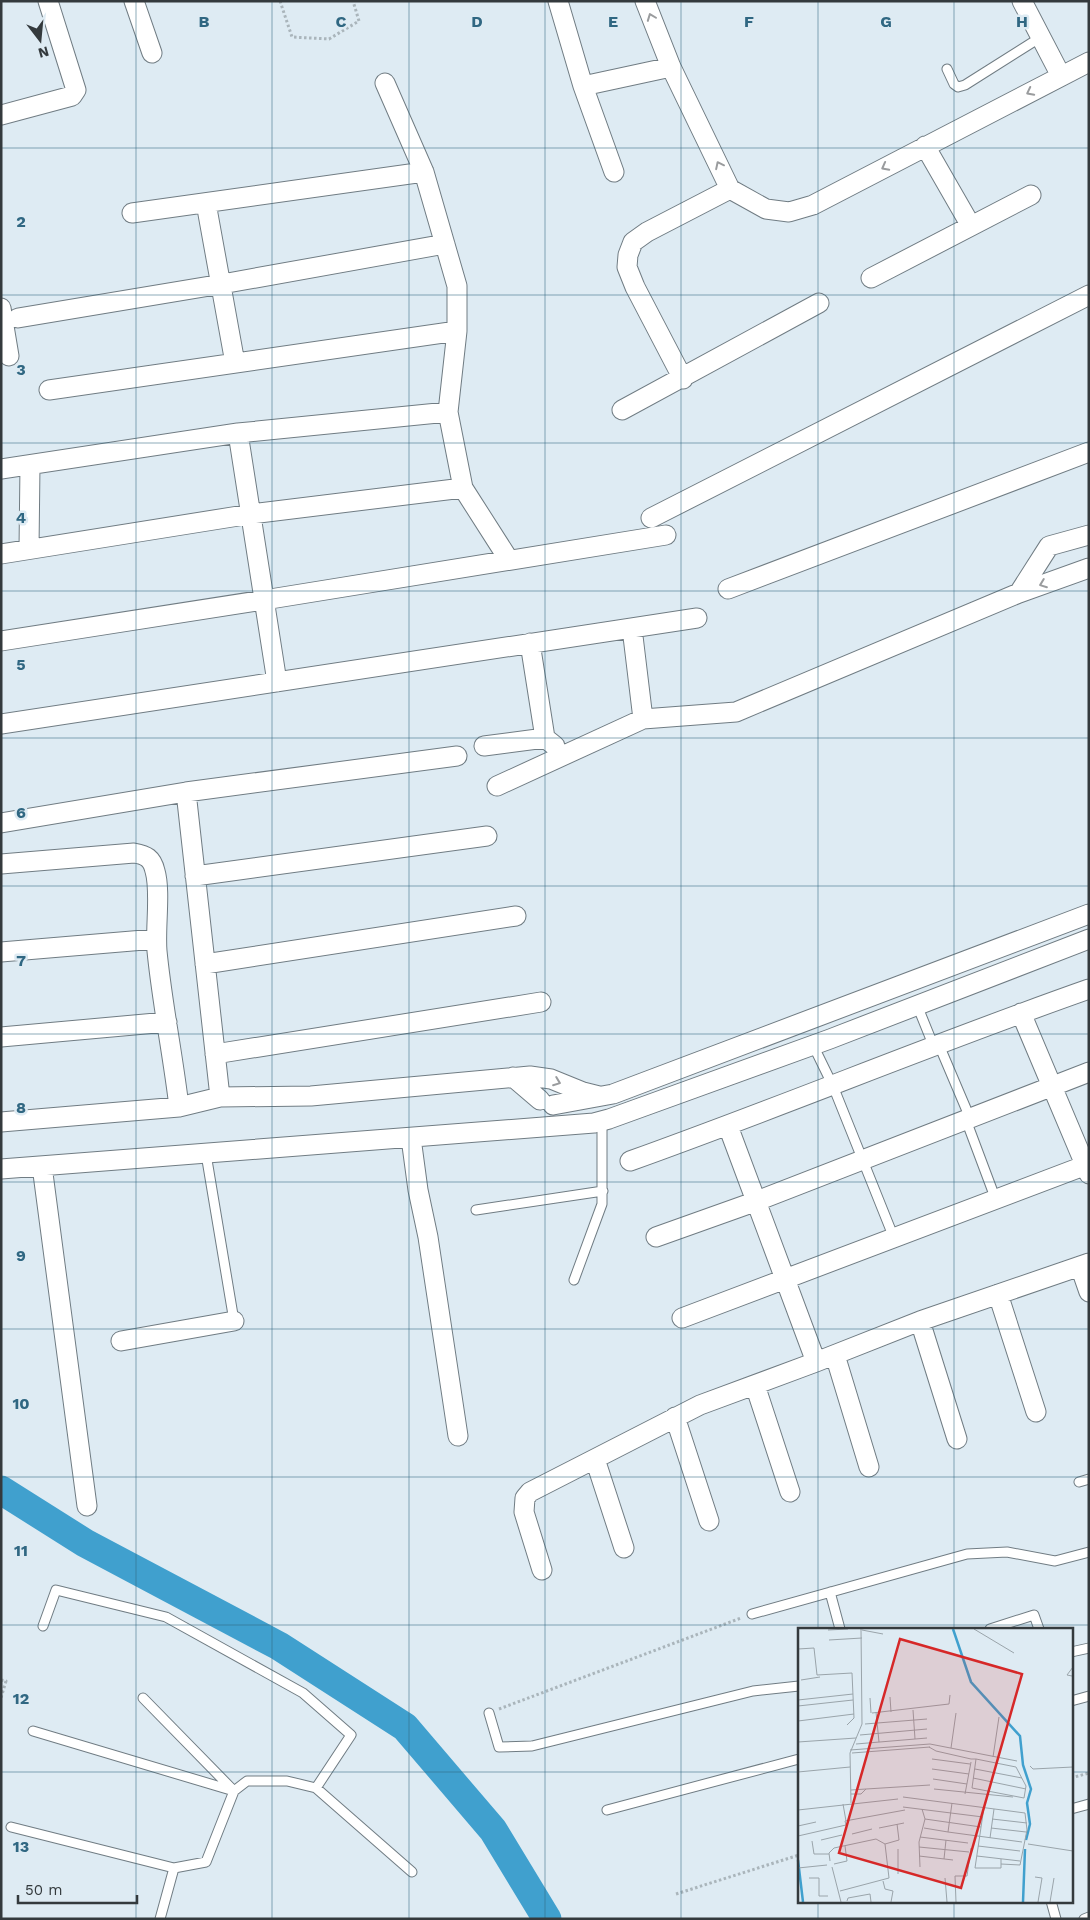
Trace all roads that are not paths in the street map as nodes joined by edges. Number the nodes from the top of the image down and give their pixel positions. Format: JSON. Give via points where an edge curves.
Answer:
{"nodes":[{"id":1,"x":48,"y":1,"type":"edge"},
{"id":2,"x":134,"y":1,"type":"edge"},
{"id":3,"x":558,"y":1,"type":"edge"},
{"id":4,"x":645,"y":1,"type":"edge"},
{"id":5,"x":1022,"y":1,"type":"edge"},
{"id":6,"x":1040,"y":37,"type":"junction"},
{"id":7,"x":152,"y":53,"type":"dead end"},
{"id":8,"x":1089,"y":62,"type":"edge"},
{"id":9,"x":670,"y":67,"type":"junction"},
{"id":10,"x":946,"y":69,"type":"dead end"},
{"id":11,"x":1061,"y":76,"type":"junction"},
{"id":12,"x":385,"y":83,"type":"dead end"},
{"id":13,"x":584,"y":86,"type":"junction"},
{"id":14,"x":1,"y":115,"type":"edge"},
{"id":15,"x":925,"y":146,"type":"junction"},
{"id":16,"x":424,"y":172,"type":"junction"},
{"id":17,"x":614,"y":172,"type":"dead end"},
{"id":18,"x":730,"y":189,"type":"junction"},
{"id":19,"x":1031,"y":195,"type":"dead end"},
{"id":20,"x":206,"y":203,"type":"junction"},
{"id":21,"x":132,"y":213,"type":"dead end"},
{"id":22,"x":971,"y":226,"type":"junction"},
{"id":23,"x":445,"y":244,"type":"junction"},
{"id":24,"x":871,"y":278,"type":"dead end"},
{"id":25,"x":222,"y":284,"type":"junction"},
{"id":26,"x":1089,"y":295,"type":"edge"},
{"id":27,"x":820,"y":303,"type":"dead end"},
{"id":28,"x":1,"y":308,"type":"edge"},
{"id":29,"x":18,"y":318,"type":"dead end"},
{"id":30,"x":456,"y":331,"type":"junction"},
{"id":31,"x":9,"y":356,"type":"dead end"},
{"id":32,"x":235,"y":363,"type":"junction"},
{"id":33,"x":682,"y":379,"type":"junction"},
{"id":34,"x":49,"y":390,"type":"dead end"},
{"id":35,"x":622,"y":410,"type":"dead end"},
{"id":36,"x":448,"y":412,"type":"junction"},
{"id":37,"x":238,"y":433,"type":"junction"},
{"id":38,"x":1089,"y":452,"type":"edge"},
{"id":39,"x":30,"y":465,"type":"junction"},
{"id":40,"x":1,"y":469,"type":"edge"},
{"id":41,"x":463,"y":488,"type":"junction"},
{"id":42,"x":251,"y":514,"type":"junction"},
{"id":43,"x":651,"y":518,"type":"dead end"},
{"id":44,"x":666,"y":534,"type":"dead end"},
{"id":45,"x":1089,"y":534,"type":"edge"},
{"id":46,"x":29,"y":549,"type":"junction"},
{"id":47,"x":1,"y":554,"type":"edge"},
{"id":48,"x":509,"y":560,"type":"junction"},
{"id":49,"x":1089,"y":568,"type":"edge"},
{"id":50,"x":728,"y":589,"type":"dead end"},
{"id":51,"x":1019,"y":593,"type":"junction"},
{"id":52,"x":264,"y":600,"type":"junction"},
{"id":53,"x":697,"y":618,"type":"dead end"},
{"id":54,"x":632,"y":628,"type":"junction"},
{"id":55,"x":1,"y":641,"type":"edge"},
{"id":56,"x":530,"y":644,"type":"junction"},
{"id":57,"x":277,"y":682,"type":"junction"},
{"id":58,"x":643,"y":719,"type":"junction"},
{"id":59,"x":1,"y":724,"type":"edge"},
{"id":60,"x":545,"y":738,"type":"junction"},
{"id":61,"x":484,"y":746,"type":"dead end"},
{"id":62,"x":566,"y":755,"type":"junction"},
{"id":63,"x":457,"y":756,"type":"dead end"},
{"id":64,"x":497,"y":786,"type":"dead end"},
{"id":65,"x":186,"y":792,"type":"junction"},
{"id":66,"x":1,"y":823,"type":"edge"},
{"id":67,"x":487,"y":836,"type":"dead end"},
{"id":68,"x":1,"y":864,"type":"edge"},
{"id":69,"x":195,"y":876,"type":"junction"},
{"id":70,"x":1089,"y":914,"type":"edge"},
{"id":71,"x":516,"y":916,"type":"dead end"},
{"id":72,"x":156,"y":939,"type":"junction"},
{"id":73,"x":1089,"y":939,"type":"edge"},
{"id":74,"x":1,"y":952,"type":"edge"},
{"id":75,"x":205,"y":964,"type":"junction"},
{"id":76,"x":1089,"y":989,"type":"edge"},
{"id":77,"x":540,"y":1002,"type":"dead end"},
{"id":78,"x":917,"y":1005,"type":"junction"},
{"id":79,"x":1021,"y":1013,"type":"junction"},
{"id":80,"x":167,"y":1022,"type":"junction"},
{"id":81,"x":1,"y":1036,"type":"edge"},
{"id":82,"x":813,"y":1045,"type":"junction"},
{"id":83,"x":937,"y":1046,"type":"junction"},
{"id":84,"x":215,"y":1054,"type":"junction"},
{"id":85,"x":1089,"y":1072,"type":"edge"},
{"id":86,"x":513,"y":1077,"type":"junction"},
{"id":87,"x":833,"y":1086,"type":"junction"},
{"id":88,"x":1052,"y":1086,"type":"junction"},
{"id":89,"x":599,"y":1096,"type":"junction"},
{"id":90,"x":220,"y":1097,"type":"junction"},
{"id":91,"x":179,"y":1107,"type":"junction"},
{"id":92,"x":968,"y":1119,"type":"junction"},
{"id":93,"x":602,"y":1121,"type":"junction"},
{"id":94,"x":1,"y":1122,"type":"edge"},
{"id":95,"x":728,"y":1126,"type":"junction"},
{"id":96,"x":412,"y":1138,"type":"junction"},
{"id":97,"x":206,"y":1154,"type":"junction"},
{"id":98,"x":862,"y":1160,"type":"junction"},
{"id":99,"x":630,"y":1161,"type":"dead end"},
{"id":100,"x":42,"y":1166,"type":"junction"},
{"id":101,"x":1088,"y":1168,"type":"edge"},
{"id":102,"x":1,"y":1169,"type":"edge"},
{"id":103,"x":604,"y":1191,"type":"junction"},
{"id":104,"x":996,"y":1200,"type":"junction"},
{"id":105,"x":757,"y":1201,"type":"junction"},
{"id":106,"x":476,"y":1210,"type":"dead end"},
{"id":107,"x":656,"y":1237,"type":"dead end"},
{"id":108,"x":894,"y":1239,"type":"junction"},
{"id":109,"x":1084,"y":1264,"type":"edge"},
{"id":110,"x":574,"y":1280,"type":"dead end"},
{"id":111,"x":786,"y":1280,"type":"junction"},
{"id":112,"x":1089,"y":1292,"type":"edge"},
{"id":113,"x":998,"y":1294,"type":"junction"},
{"id":114,"x":682,"y":1318,"type":"dead end"},
{"id":115,"x":234,"y":1321,"type":"joint"},
{"id":116,"x":920,"y":1321,"type":"junction"},
{"id":117,"x":121,"y":1341,"type":"dead end"},
{"id":118,"x":835,"y":1355,"type":"junction"},
{"id":119,"x":816,"y":1362,"type":"junction"},
{"id":120,"x":755,"y":1385,"type":"junction"},
{"id":121,"x":1036,"y":1412,"type":"dead end"},
{"id":122,"x":675,"y":1417,"type":"junction"},
{"id":123,"x":458,"y":1436,"type":"dead end"},
{"id":124,"x":957,"y":1438,"type":"dead end"},
{"id":125,"x":594,"y":1459,"type":"junction"},
{"id":126,"x":869,"y":1467,"type":"dead end"},
{"id":127,"x":1089,"y":1478,"type":"edge"},
{"id":128,"x":1079,"y":1482,"type":"dead end"},
{"id":129,"x":790,"y":1492,"type":"dead end"},
{"id":130,"x":87,"y":1506,"type":"dead end"},
{"id":131,"x":709,"y":1521,"type":"dead end"},
{"id":132,"x":624,"y":1548,"type":"dead end"},
{"id":133,"x":1089,"y":1552,"type":"edge"},
{"id":134,"x":542,"y":1570,"type":"dead end"},
{"id":135,"x":830,"y":1592,"type":"junction"},
{"id":136,"x":752,"y":1614,"type":"road end"},
{"id":137,"x":43,"y":1626,"type":"dead end"},
{"id":138,"x":840,"y":1628,"type":"edge"},
{"id":139,"x":993,"y":1628,"type":"edge"},
{"id":140,"x":1039,"y":1628,"type":"edge"},
{"id":141,"x":1089,"y":1648,"type":"edge"},
{"id":142,"x":1072,"y":1652,"type":"edge"},
{"id":143,"x":798,"y":1686,"type":"edge"},
{"id":144,"x":1089,"y":1696,"type":"edge"},
{"id":145,"x":142,"y":1698,"type":"dead end"},
{"id":146,"x":1072,"y":1701,"type":"edge"},
{"id":147,"x":489,"y":1713,"type":"road end"},
{"id":148,"x":33,"y":1731,"type":"dead end"},
{"id":149,"x":798,"y":1759,"type":"edge"},
{"id":150,"x":316,"y":1788,"type":"junction"},
{"id":151,"x":234,"y":1791,"type":"junction"},
{"id":152,"x":1089,"y":1804,"type":"edge"},
{"id":153,"x":1072,"y":1809,"type":"edge"},
{"id":154,"x":607,"y":1810,"type":"dead end"},
{"id":155,"x":11,"y":1827,"type":"dead end"},
{"id":156,"x":174,"y":1868,"type":"junction"},
{"id":157,"x":412,"y":1872,"type":"dead end"},
{"id":158,"x":1051,"y":1902,"type":"edge"},
{"id":159,"x":1089,"y":1917,"type":"edge"},
{"id":160,"x":160,"y":1919,"type":"edge"},
{"id":161,"x":1056,"y":1919,"type":"edge"},
{"id":162,"x":1084,"y":1919,"type":"edge"}],
"edges":[{"from":1,"to":14,"type":"street","via":[[76,90],[72,96]]},
{"from":2,"to":7,"type":"street"},
{"from":3,"to":13,"type":"street"},
{"from":9,"to":4,"type":"street","one_way":true},
{"from":5,"to":6,"type":"street"},
{"from":6,"to":10,"type":"lane","via":[[965,85],[958,87],[954,84]]},
{"from":6,"to":11,"type":"street"},
{"from":8,"to":11,"type":"street"},
{"from":9,"to":13,"type":"street"},
{"from":18,"to":9,"type":"street","one_way":true},
{"from":11,"to":15,"type":"street","one_way":true},
{"from":12,"to":16,"type":"street"},
{"from":13,"to":17,"type":"street"},
{"from":15,"to":18,"type":"street","one_way":true,"via":[[813,205],[789,212],[766,209]]},
{"from":15,"to":22,"type":"street"},
{"from":16,"to":20,"type":"street"},
{"from":16,"to":23,"type":"street"},
{"from":18,"to":33,"type":"street","via":[[647,232],[633,242],[628,255],[627,268],[632,280]]},
{"from":19,"to":22,"type":"street"},
{"from":20,"to":21,"type":"street"},
{"from":20,"to":25,"type":"street"},
{"from":22,"to":24,"type":"street"},
{"from":23,"to":25,"type":"street"},
{"from":23,"to":30,"type":"street","via":[[457,286]]},
{"from":25,"to":29,"type":"street"},
{"from":25,"to":32,"type":"street"},
{"from":26,"to":43,"type":"street"},
{"from":27,"to":33,"type":"street"},
{"from":28,"to":31,"type":"street"},
{"from":30,"to":32,"type":"street"},
{"from":30,"to":36,"type":"street"},
{"from":32,"to":34,"type":"street"},
{"from":33,"to":35,"type":"street"},
{"from":36,"to":37,"type":"street"},
{"from":36,"to":41,"type":"street"},
{"from":37,"to":39,"type":"street"},
{"from":37,"to":42,"type":"street"},
{"from":38,"to":50,"type":"street"},
{"from":39,"to":40,"type":"street"},
{"from":39,"to":46,"type":"street"},
{"from":41,"to":42,"type":"street"},
{"from":41,"to":48,"type":"street"},
{"from":42,"to":46,"type":"street"},
{"from":42,"to":52,"type":"street"},
{"from":44,"to":48,"type":"street"},
{"from":45,"to":51,"type":"street","via":[[1049,546]]},
{"from":46,"to":47,"type":"street"},
{"from":48,"to":52,"type":"street"},
{"from":49,"to":51,"type":"street","one_way":true},
{"from":51,"to":58,"type":"street","via":[[736,712]]},
{"from":52,"to":55,"type":"street"},
{"from":52,"to":57,"type":"street"},
{"from":53,"to":54,"type":"street"},
{"from":54,"to":56,"type":"street"},
{"from":54,"to":58,"type":"street"},
{"from":56,"to":57,"type":"street"},
{"from":56,"to":60,"type":"street"},
{"from":57,"to":59,"type":"street"},
{"from":58,"to":62,"type":"street"},
{"from":60,"to":61,"type":"street"},
{"from":60,"to":62,"type":"street"},
{"from":62,"to":64,"type":"street"},
{"from":63,"to":65,"type":"street"},
{"from":65,"to":66,"type":"street"},
{"from":65,"to":69,"type":"street"},
{"from":67,"to":69,"type":"street"},
{"from":68,"to":72,"type":"street","via":[[134,853],[145,855],[152,862],[157,879]]},
{"from":69,"to":75,"type":"street"},
{"from":70,"to":89,"type":"street","via":[[613,1094]]},
{"from":71,"to":75,"type":"street"},
{"from":72,"to":74,"type":"street"},
{"from":72,"to":80,"type":"street"},
{"from":73,"to":78,"type":"street"},
{"from":75,"to":84,"type":"street"},
{"from":76,"to":79,"type":"street"},
{"from":77,"to":84,"type":"street"},
{"from":78,"to":82,"type":"street"},
{"from":78,"to":83,"type":"lane"},
{"from":79,"to":83,"type":"street"},
{"from":79,"to":88,"type":"street"},
{"from":80,"to":81,"type":"street"},
{"from":80,"to":91,"type":"street"},
{"from":82,"to":87,"type":"lane"},
{"from":82,"to":93,"type":"street"},
{"from":83,"to":87,"type":"street"},
{"from":83,"to":92,"type":"lane"},
{"from":84,"to":90,"type":"street"},
{"from":85,"to":88,"type":"street"},
{"from":86,"to":89,"type":"street","one_way":true,"via":[[551,1079]]},
{"from":86,"to":89,"type":"street","via":[[547,1102]]},
{"from":86,"to":90,"type":"street","via":[[312,1096]]},
{"from":87,"to":95,"type":"street"},
{"from":87,"to":98,"type":"lane"},
{"from":88,"to":92,"type":"street"},
{"from":88,"to":101,"type":"street"},
{"from":90,"to":91,"type":"street"},
{"from":91,"to":94,"type":"street"},
{"from":92,"to":98,"type":"street"},
{"from":92,"to":104,"type":"lane"},
{"from":93,"to":96,"type":"street"},
{"from":93,"to":103,"type":"lane"},
{"from":95,"to":99,"type":"street"},
{"from":95,"to":105,"type":"street"},
{"from":96,"to":97,"type":"street"},
{"from":96,"to":123,"type":"street"},
{"from":97,"to":100,"type":"street"},
{"from":97,"to":115,"type":"lane"},
{"from":98,"to":105,"type":"street"},
{"from":98,"to":108,"type":"lane"},
{"from":100,"to":102,"type":"street"},
{"from":100,"to":130,"type":"street"},
{"from":101,"to":104,"type":"street"},
{"from":103,"to":106,"type":"lane"},
{"from":103,"to":110,"type":"lane"},
{"from":104,"to":108,"type":"street"},
{"from":105,"to":107,"type":"street"},
{"from":105,"to":111,"type":"street"},
{"from":108,"to":111,"type":"street"},
{"from":109,"to":112,"type":"street"},
{"from":109,"to":113,"type":"street"},
{"from":111,"to":114,"type":"street"},
{"from":111,"to":119,"type":"street"},
{"from":113,"to":116,"type":"street"},
{"from":113,"to":121,"type":"street"},
{"from":115,"to":117,"type":"street"},
{"from":116,"to":118,"type":"street"},
{"from":116,"to":124,"type":"street"},
{"from":118,"to":119,"type":"street"},
{"from":118,"to":126,"type":"street"},
{"from":119,"to":120,"type":"street"},
{"from":120,"to":122,"type":"street"},
{"from":120,"to":129,"type":"street"},
{"from":122,"to":125,"type":"street"},
{"from":122,"to":131,"type":"street"},
{"from":125,"to":132,"type":"street"},
{"from":125,"to":134,"type":"street","via":[[524,1498],[524,1512]]},
{"from":127,"to":128,"type":"lane"},
{"from":133,"to":135,"type":"lane","via":[[1055,1560],[1007,1552],[967,1554]]},
{"from":135,"to":136,"type":"lane"},
{"from":135,"to":138,"type":"lane"},
{"from":137,"to":150,"type":"lane","via":[[56,1590],[166,1616],[303,1694],[351,1735]]},
{"from":139,"to":140,"type":"lane","via":[[1034,1615]]},
{"from":141,"to":142,"type":"lane"},
{"from":143,"to":147,"type":"lane","via":[[753,1691],[532,1746],[499,1747]]},
{"from":144,"to":146,"type":"lane"},
{"from":145,"to":151,"type":"lane"},
{"from":148,"to":151,"type":"lane"},
{"from":149,"to":154,"type":"lane"},
{"from":150,"to":151,"type":"lane","via":[[287,1781],[247,1781]]},
{"from":150,"to":157,"type":"lane"},
{"from":151,"to":156,"type":"lane","via":[[206,1862]]},
{"from":152,"to":153,"type":"lane"},
{"from":155,"to":156,"type":"lane"},
{"from":156,"to":160,"type":"lane"},
{"from":158,"to":161,"type":"lane"},
{"from":159,"to":162,"type":"lane"}]}
